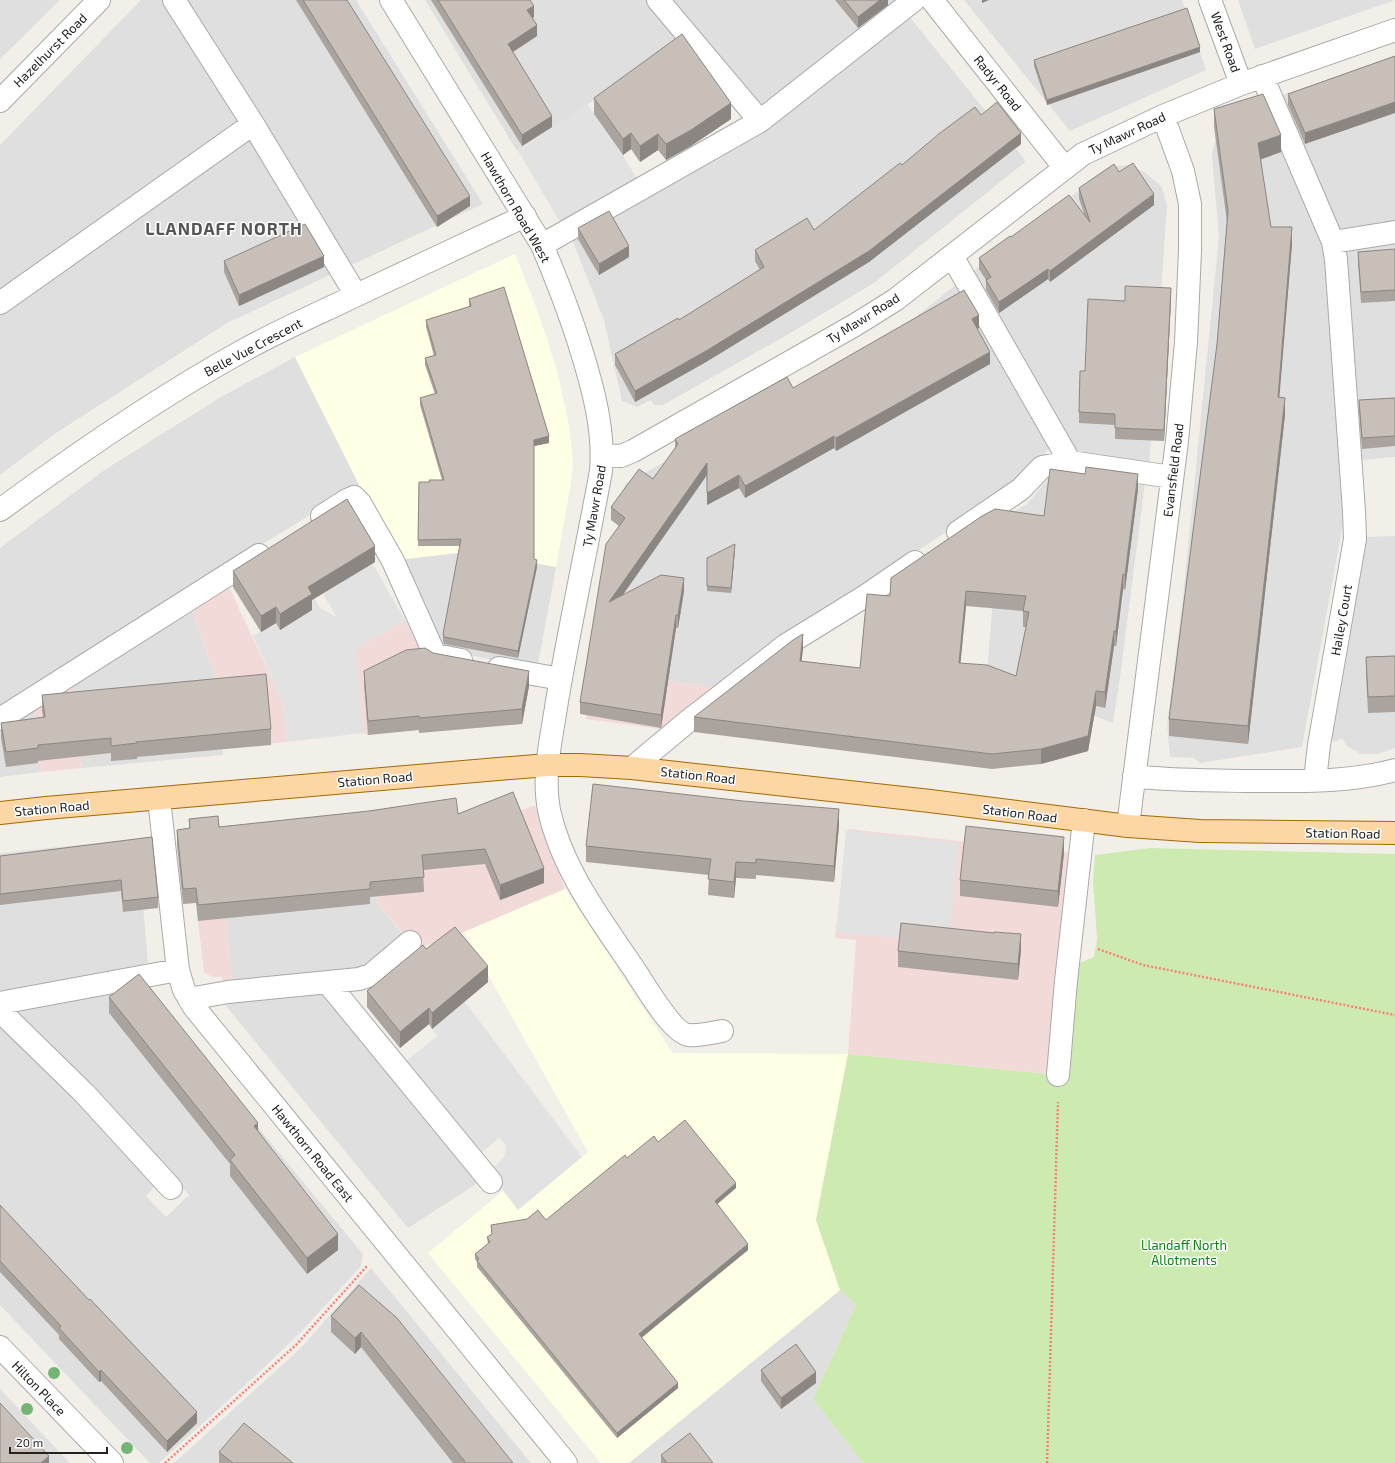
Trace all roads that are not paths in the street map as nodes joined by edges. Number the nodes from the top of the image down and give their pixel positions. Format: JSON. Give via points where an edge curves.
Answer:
{"nodes":[{"id":1,"x":99,"y":0,"type":"edge"},
{"id":2,"x":174,"y":0,"type":"edge"},
{"id":3,"x":391,"y":0,"type":"edge"},
{"id":4,"x":658,"y":0,"type":"edge"},
{"id":5,"x":914,"y":0,"type":"edge"},
{"id":6,"x":932,"y":0,"type":"edge"},
{"id":7,"x":1210,"y":0,"type":"edge"},
{"id":8,"x":1395,"y":30,"type":"edge"},
{"id":9,"x":1262,"y":76,"type":"junction"},
{"id":10,"x":1241,"y":84,"type":"junction"},
{"id":11,"x":0,"y":100,"type":"edge"},
{"id":12,"x":1163,"y":116,"type":"junction"},
{"id":13,"x":760,"y":122,"type":"junction"},
{"id":14,"x":253,"y":124,"type":"junction"},
{"id":15,"x":1064,"y":167,"type":"junction"},
{"id":16,"x":525,"y":216,"type":"junction"},
{"id":17,"x":1395,"y":232,"type":"edge"},
{"id":18,"x":1333,"y":242,"type":"junction"},
{"id":19,"x":542,"y":245,"type":"junction"},
{"id":20,"x":952,"y":256,"type":"junction"},
{"id":21,"x":356,"y":295,"type":"junction"},
{"id":22,"x":0,"y":303,"type":"edge"},
{"id":23,"x":603,"y":455,"type":"junction"},
{"id":24,"x":1070,"y":462,"type":"junction"},
{"id":25,"x":1172,"y":477,"type":"junction"},
{"id":26,"x":0,"y":510,"type":"edge"},
{"id":27,"x":307,"y":525,"type":"edge"},
{"id":28,"x":273,"y":546,"type":"edge"},
{"id":29,"x":561,"y":679,"type":"junction"},
{"id":30,"x":0,"y":719,"type":"edge"},
{"id":31,"x":548,"y":765,"type":"junction"},
{"id":32,"x":632,"y":768,"type":"junction"},
{"id":33,"x":1395,"y":770,"type":"edge"},
{"id":34,"x":1134,"y":776,"type":"junction"},
{"id":35,"x":1314,"y":780,"type":"junction"},
{"id":36,"x":159,"y":799,"type":"junction"},
{"id":37,"x":0,"y":813,"type":"edge"},
{"id":38,"x":1084,"y":820,"type":"junction"},
{"id":39,"x":1128,"y":826,"type":"junction"},
{"id":40,"x":1395,"y":833,"type":"edge"},
{"id":41,"x":410,"y":942,"type":"dead end"},
{"id":42,"x":178,"y":970,"type":"junction"},
{"id":43,"x":327,"y":982,"type":"junction"},
{"id":44,"x":189,"y":999,"type":"junction"},
{"id":45,"x":0,"y":1003,"type":"edge"},
{"id":46,"x":0,"y":1011,"type":"edge"},
{"id":47,"x":722,"y":1031,"type":"dead end"},
{"id":48,"x":1058,"y":1075,"type":"road end"},
{"id":49,"x":491,"y":1182,"type":"dead end"},
{"id":50,"x":171,"y":1188,"type":"dead end"},
{"id":51,"x":0,"y":1347,"type":"edge"},
{"id":52,"x":112,"y":1463,"type":"edge"},
{"id":53,"x":566,"y":1463,"type":"edge"}],
"edges":[{"from":1,"to":11,"type":"street","name":"Hazelhurst Road"},
{"from":2,"to":14,"type":"street"},
{"from":3,"to":16,"type":"street","name":"Hawthorn Road West"},
{"from":4,"to":13,"type":"street"},
{"from":5,"to":13,"type":"street"},
{"from":6,"to":15,"type":"street","name":"Radyr Road"},
{"from":7,"to":10,"type":"street","name":"West Road"},
{"from":8,"to":9,"type":"street","name":"Ty Mawr Road"},
{"from":9,"to":10,"type":"street","name":"Ty Mawr Road"},
{"from":9,"to":18,"type":"street","name":"Hailey Court"},
{"from":10,"to":12,"type":"street","name":"Ty Mawr Road"},
{"from":12,"to":15,"type":"street","name":"Ty Mawr Road","via":[[1083,154]]},
{"from":12,"to":25,"type":"street","name":"Evansfield Road","via":[[1183,171],[1190,204],[1186,342]]},
{"from":13,"to":19,"type":"street"},
{"from":14,"to":21,"type":"street"},
{"from":14,"to":22,"type":"street"},
{"from":15,"to":20,"type":"street","name":"Ty Mawr Road"},
{"from":16,"to":19,"type":"street","name":"Hawthorn Road West"},
{"from":16,"to":21,"type":"street","name":"Belle Vue Crescent"},
{"from":17,"to":18,"type":"street"},
{"from":18,"to":35,"type":"street","name":"Hailey Court","via":[[1355,540]]},
{"from":19,"to":23,"type":"street","name":"Hawthorn Road West","via":[[579,342],[600,421]]},
{"from":20,"to":23,"type":"street","name":"Ty Mawr Road","via":[[895,300],[855,325],[633,451],[621,456]]},
{"from":20,"to":24,"type":"street"},
{"from":21,"to":26,"type":"street","name":"Belle Vue Crescent","via":[[286,328],[196,377],[76,455]]},
{"from":23,"to":29,"type":"street","name":"Ty Mawr Road"},
{"from":24,"to":25,"type":"street"},
{"from":24,"to":32,"type":"street","via":[[1042,467],[1021,489],[867,595],[786,645]]},
{"from":25,"to":34,"type":"street","name":"Evansfield Road"},
{"from":27,"to":29,"type":"street","via":[[354,497],[360,503],[393,561],[435,655]]},
{"from":28,"to":30,"type":"street"},
{"from":29,"to":31,"type":"street","name":"Ty Mawr Road"},
{"from":31,"to":32,"type":"main road","name":"Station Road","via":[[580,764]]},
{"from":31,"to":36,"type":"main road","name":"Station Road"},
{"from":31,"to":47,"type":"street","name":"Ty Mawr Road","via":[[549,809],[555,832],[582,892],[677,1029],[688,1036]]},
{"from":32,"to":38,"type":"main road","name":"Station Road"},
{"from":33,"to":35,"type":"street","via":[[1368,776]]},
{"from":34,"to":35,"type":"street","via":[[1178,780]]},
{"from":34,"to":39,"type":"street","name":"Evansfield Road"},
{"from":36,"to":37,"type":"main road","name":"Station Road"},
{"from":36,"to":42,"type":"street","name":"Hawthorn Road East"},
{"from":38,"to":39,"type":"main road","name":"Station Road"},
{"from":38,"to":48,"type":"street"},
{"from":39,"to":40,"type":"main road","name":"Station Road","via":[[1200,830]]},
{"from":41,"to":43,"type":"street","via":[[371,975],[359,979]]},
{"from":42,"to":44,"type":"street","name":"Hawthorn Road East"},
{"from":42,"to":45,"type":"street"},
{"from":43,"to":44,"type":"street","via":[[228,992]]},
{"from":43,"to":49,"type":"street"},
{"from":44,"to":53,"type":"street","name":"Hawthorn Road East"},
{"from":46,"to":50,"type":"street","via":[[85,1094]]},
{"from":51,"to":52,"type":"street","name":"Hilton Place"}]}
